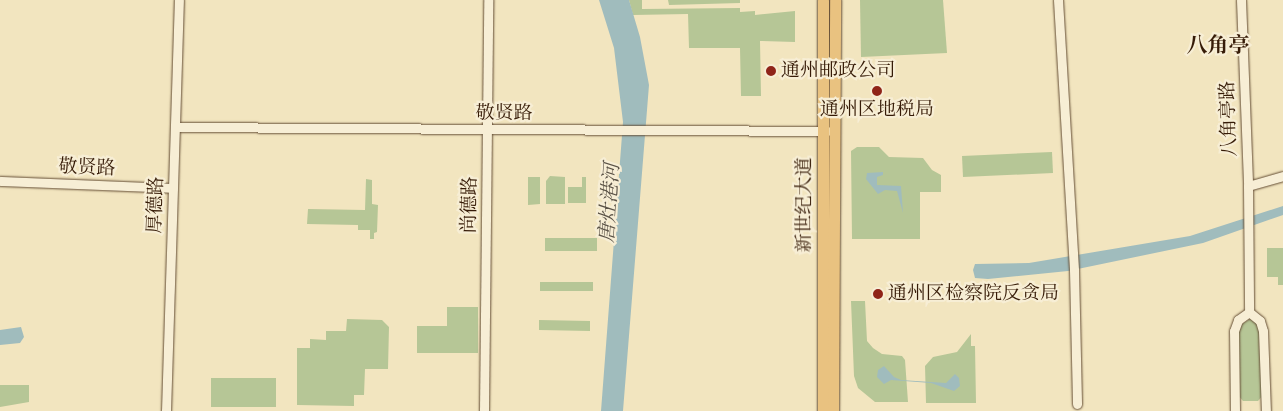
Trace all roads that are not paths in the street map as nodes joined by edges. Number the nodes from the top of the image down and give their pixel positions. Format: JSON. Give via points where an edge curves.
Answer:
{"nodes":[{"id":1,"x":179,"y":0,"type":"edge"},
{"id":2,"x":488,"y":0,"type":"edge"},
{"id":3,"x":823,"y":0,"type":"edge"},
{"id":4,"x":835,"y":0,"type":"edge"},
{"id":5,"x":1058,"y":0,"type":"edge"},
{"id":6,"x":1241,"y":0,"type":"edge"},
{"id":7,"x":175,"y":127,"type":"junction"},
{"id":8,"x":487,"y":131,"type":"junction"},
{"id":9,"x":828,"y":132,"type":"junction"},
{"id":10,"x":1283,"y":176,"type":"edge"},
{"id":11,"x":0,"y":181,"type":"edge"},
{"id":12,"x":1248,"y":186,"type":"junction"},
{"id":13,"x":173,"y":188,"type":"junction"},
{"id":14,"x":1249,"y":312,"type":"junction"},
{"id":15,"x":1077,"y":404,"type":"dead end"},
{"id":16,"x":166,"y":411,"type":"edge"},
{"id":17,"x":484,"y":411,"type":"edge"},
{"id":18,"x":823,"y":411,"type":"edge"},
{"id":19,"x":833,"y":411,"type":"edge"},
{"id":20,"x":1235,"y":411,"type":"edge"},
{"id":21,"x":1266,"y":411,"type":"edge"}],
"edges":[{"from":1,"to":7,"type":"street","name":"厚德路"},
{"from":2,"to":8,"type":"street","name":"尚德路"},
{"from":3,"to":9,"type":"main road","name":"新世纪大道"},
{"from":4,"to":9,"type":"main road","name":"新世纪大道"},
{"from":5,"to":15,"type":"street","via":[[1074,270]]},
{"from":6,"to":12,"type":"street","name":"八角亭路"},
{"from":7,"to":8,"type":"street","name":"敬贤路"},
{"from":7,"to":13,"type":"street","name":"厚德路"},
{"from":8,"to":9,"type":"street","name":"敬贤路"},
{"from":8,"to":17,"type":"street","name":"尚德路"},
{"from":9,"to":18,"type":"main road","name":"新世纪大道"},
{"from":9,"to":19,"type":"main road","name":"新世纪大道"},
{"from":10,"to":12,"type":"street"},
{"from":11,"to":13,"type":"street","name":"敬贤路"},
{"from":12,"to":14,"type":"street","name":"八角亭路"},
{"from":13,"to":16,"type":"street","name":"厚德路"},
{"from":14,"to":20,"type":"street","via":[[1238,320],[1234,331]]},
{"from":14,"to":21,"type":"street","via":[[1260,320],[1263,331]]}]}
